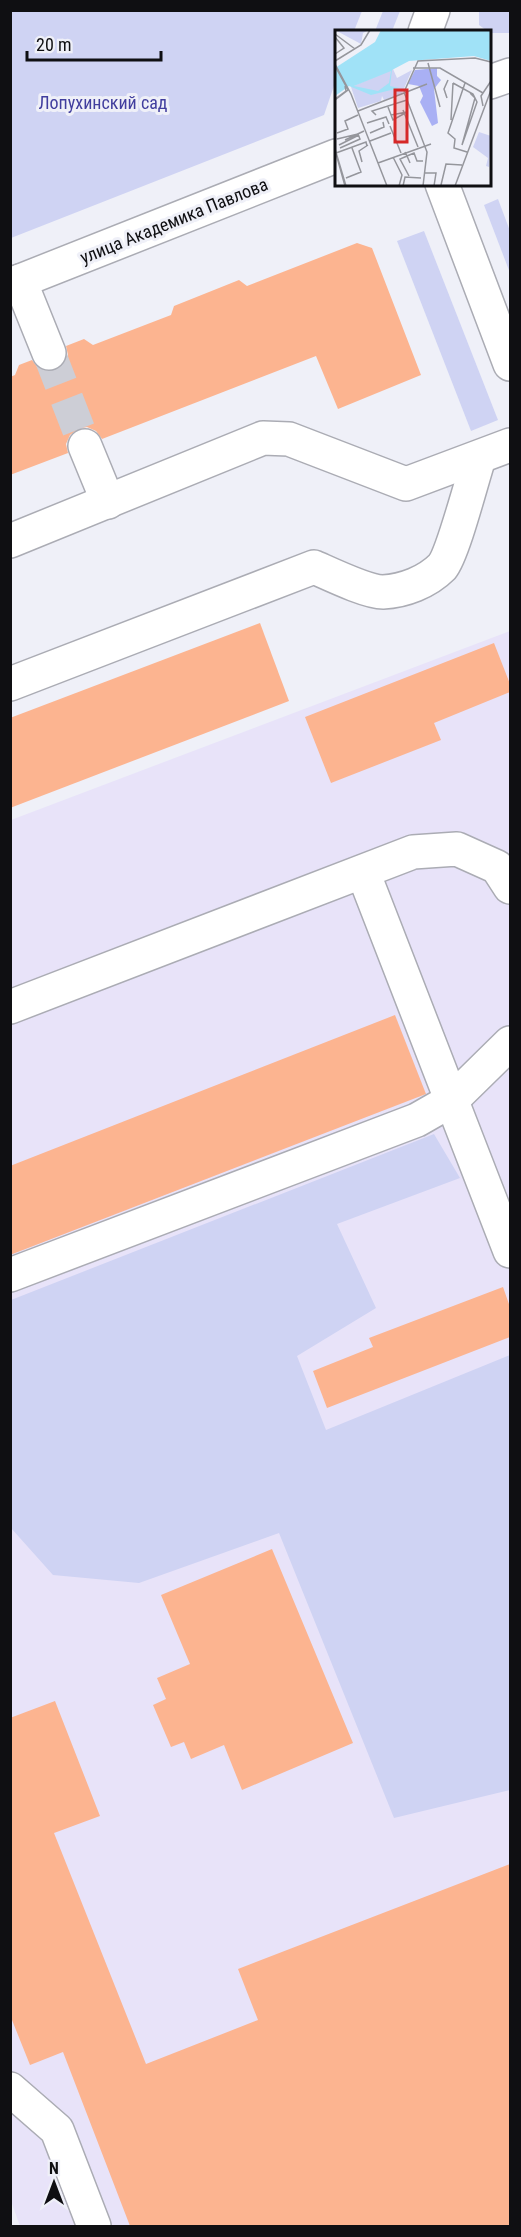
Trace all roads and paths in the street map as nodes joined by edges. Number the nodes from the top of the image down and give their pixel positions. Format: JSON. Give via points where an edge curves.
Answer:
{"nodes":[{"id":1,"x":433,"y":10,"type":"edge"},
{"id":2,"x":426,"y":30,"type":"edge"},
{"id":3,"x":510,"y":75,"type":"edge"},
{"id":4,"x":491,"y":81,"type":"edge"},
{"id":5,"x":335,"y":156,"type":"edge"},
{"id":6,"x":443,"y":186,"type":"edge"},
{"id":7,"x":16,"y":283,"type":"edge"},
{"id":8,"x":49,"y":353,"type":"tunnel mouth"},
{"id":9,"x":510,"y":364,"type":"edge"},
{"id":10,"x":510,"y":445,"type":"edge"},
{"id":11,"x":85,"y":446,"type":"tunnel mouth"},
{"id":12,"x":479,"y":458,"type":"junction"},
{"id":13,"x":108,"y":502,"type":"junction"},
{"id":14,"x":10,"y":542,"type":"edge"},
{"id":15,"x":10,"y":684,"type":"edge"},
{"id":16,"x":363,"y":872,"type":"junction"},
{"id":17,"x":510,"y":887,"type":"edge"},
{"id":18,"x":10,"y":1007,"type":"edge"},
{"id":19,"x":510,"y":1043,"type":"edge"},
{"id":20,"x":452,"y":1100,"type":"junction"},
{"id":21,"x":510,"y":1251,"type":"edge"},
{"id":22,"x":10,"y":1275,"type":"edge"},
{"id":23,"x":10,"y":2089,"type":"edge"},
{"id":24,"x":94,"y":2226,"type":"edge"}],
"edges":[{"from":1,"to":2,"type":"street"},
{"from":3,"to":4,"type":"street"},
{"from":5,"to":7,"type":"street","name":"улица Академика Павлова"},
{"from":6,"to":9,"type":"street"},
{"from":7,"to":8,"type":"street"},
{"from":10,"to":12,"type":"street"},
{"from":11,"to":13,"type":"street"},
{"from":12,"to":13,"type":"street","via":[[406,484],[289,439],[263,438]]},
{"from":12,"to":15,"type":"street","via":[[443,566],[416,585],[382,592],[314,567]]},
{"from":13,"to":14,"type":"street"},
{"from":16,"to":17,"type":"street","via":[[413,852],[457,849],[497,867]]},
{"from":16,"to":18,"type":"street"},
{"from":16,"to":20,"type":"street"},
{"from":19,"to":20,"type":"street"},
{"from":20,"to":21,"type":"street"},
{"from":20,"to":22,"type":"street","via":[[417,1120]]},
{"from":23,"to":24,"type":"street","via":[[57,2130]]}]}
